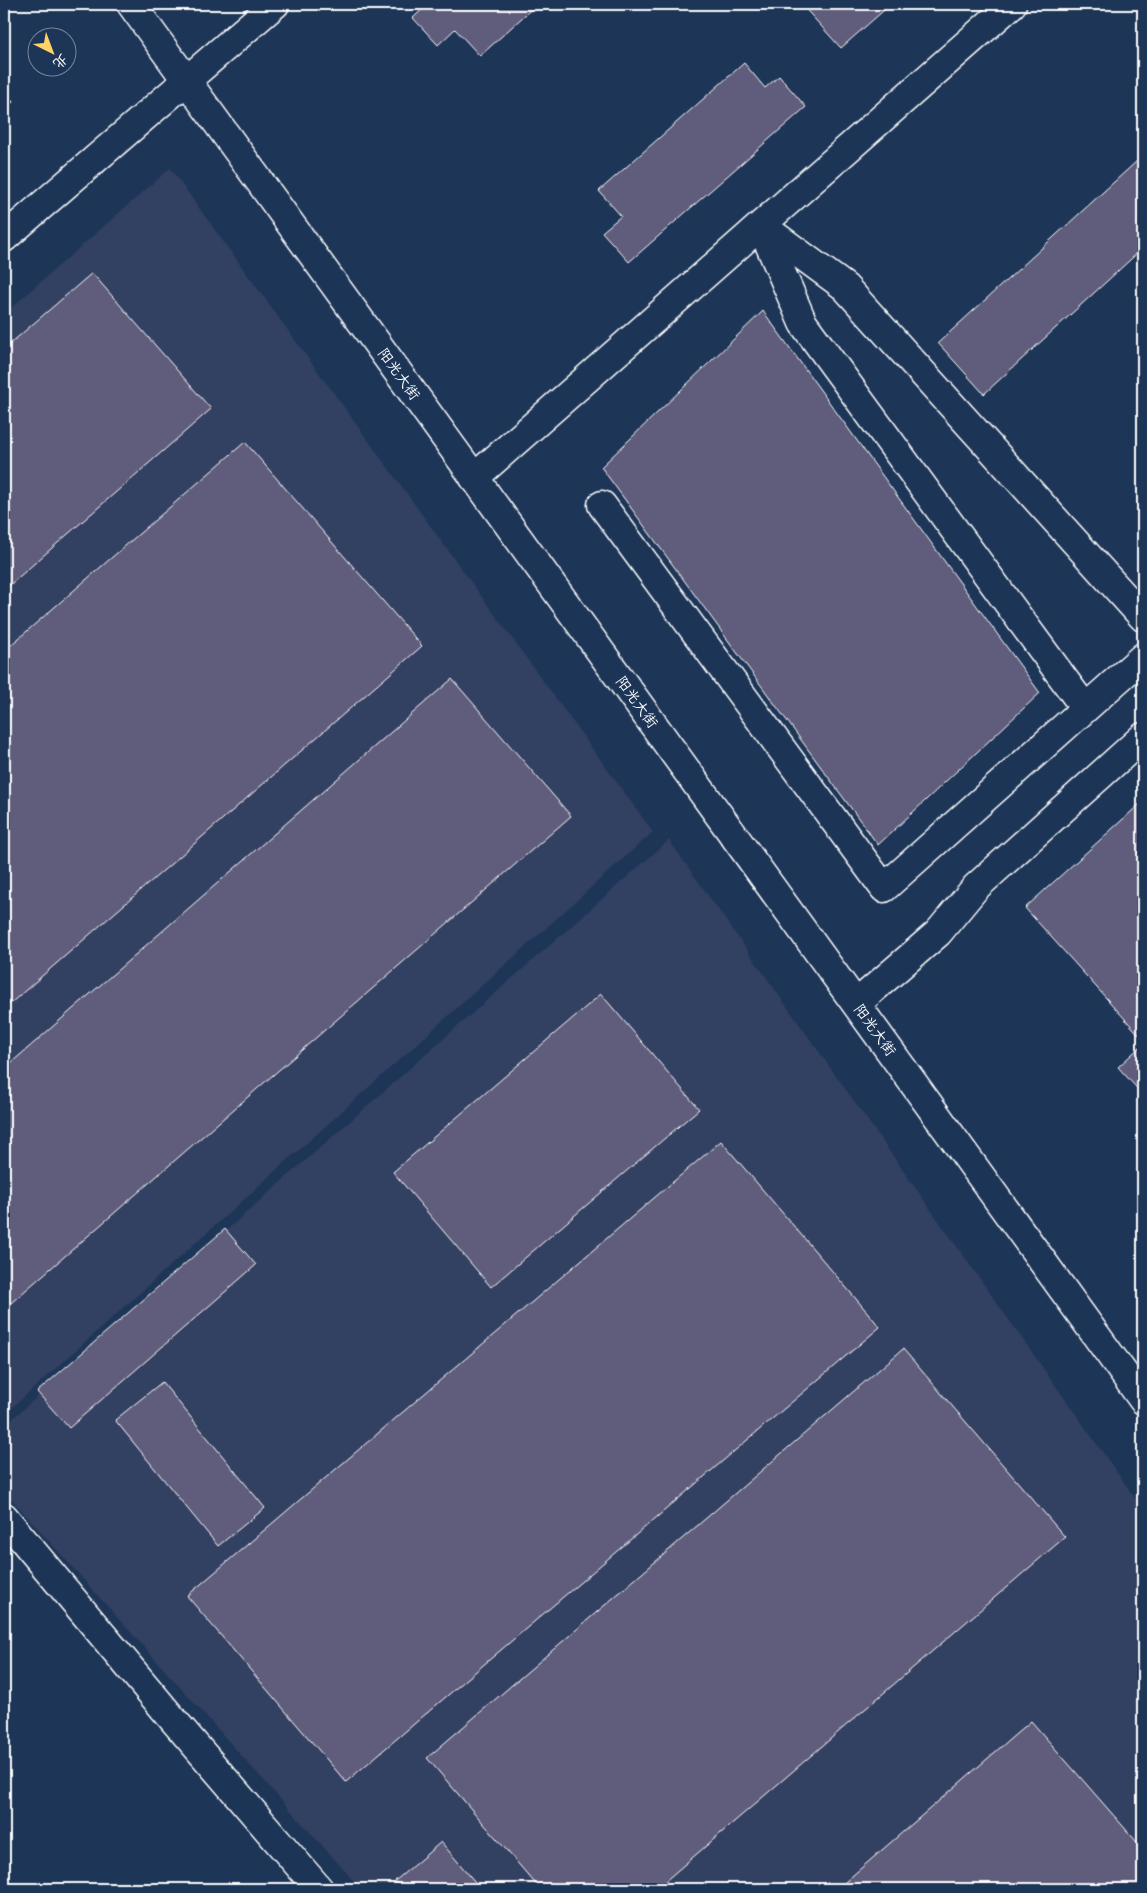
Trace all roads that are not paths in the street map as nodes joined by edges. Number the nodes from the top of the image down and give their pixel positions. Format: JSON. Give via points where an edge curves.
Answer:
{"nodes":[{"id":1,"x":131,"y":4,"type":"edge"},
{"id":2,"x":275,"y":4,"type":"edge"},
{"id":3,"x":1012,"y":4,"type":"edge"},
{"id":4,"x":186,"y":80,"type":"junction"},
{"id":5,"x":761,"y":225,"type":"junction"},
{"id":6,"x":4,"y":238,"type":"edge"},
{"id":7,"x":474,"y":478,"type":"junction"},
{"id":8,"x":602,"y":505,"type":"dead end"},
{"id":9,"x":1143,"y":617,"type":"edge"},
{"id":10,"x":1143,"y":657,"type":"edge"},
{"id":11,"x":1085,"y":708,"type":"junction"},
{"id":12,"x":1143,"y":737,"type":"edge"},
{"id":13,"x":856,"y":1004,"type":"junction"},
{"id":14,"x":1143,"y":1400,"type":"edge"},
{"id":15,"x":4,"y":1517,"type":"edge"},
{"id":16,"x":319,"y":1889,"type":"edge"}],
"edges":[{"from":1,"to":4,"type":"street","name":"阳光大街"},
{"from":2,"to":4,"type":"street"},
{"from":3,"to":5,"type":"street"},
{"from":4,"to":6,"type":"street"},
{"from":4,"to":7,"type":"street","name":"阳光大街"},
{"from":5,"to":7,"type":"street"},
{"from":5,"to":9,"type":"street","via":[[845,287]]},
{"from":5,"to":11,"type":"street","via":[[803,323]]},
{"from":7,"to":13,"type":"street","name":"阳光大街"},
{"from":8,"to":11,"type":"street","via":[[884,888]]},
{"from":10,"to":11,"type":"street"},
{"from":12,"to":13,"type":"street","via":[[976,887],[938,933]]},
{"from":13,"to":14,"type":"street","name":"阳光大街"},
{"from":15,"to":16,"type":"street"}]}
